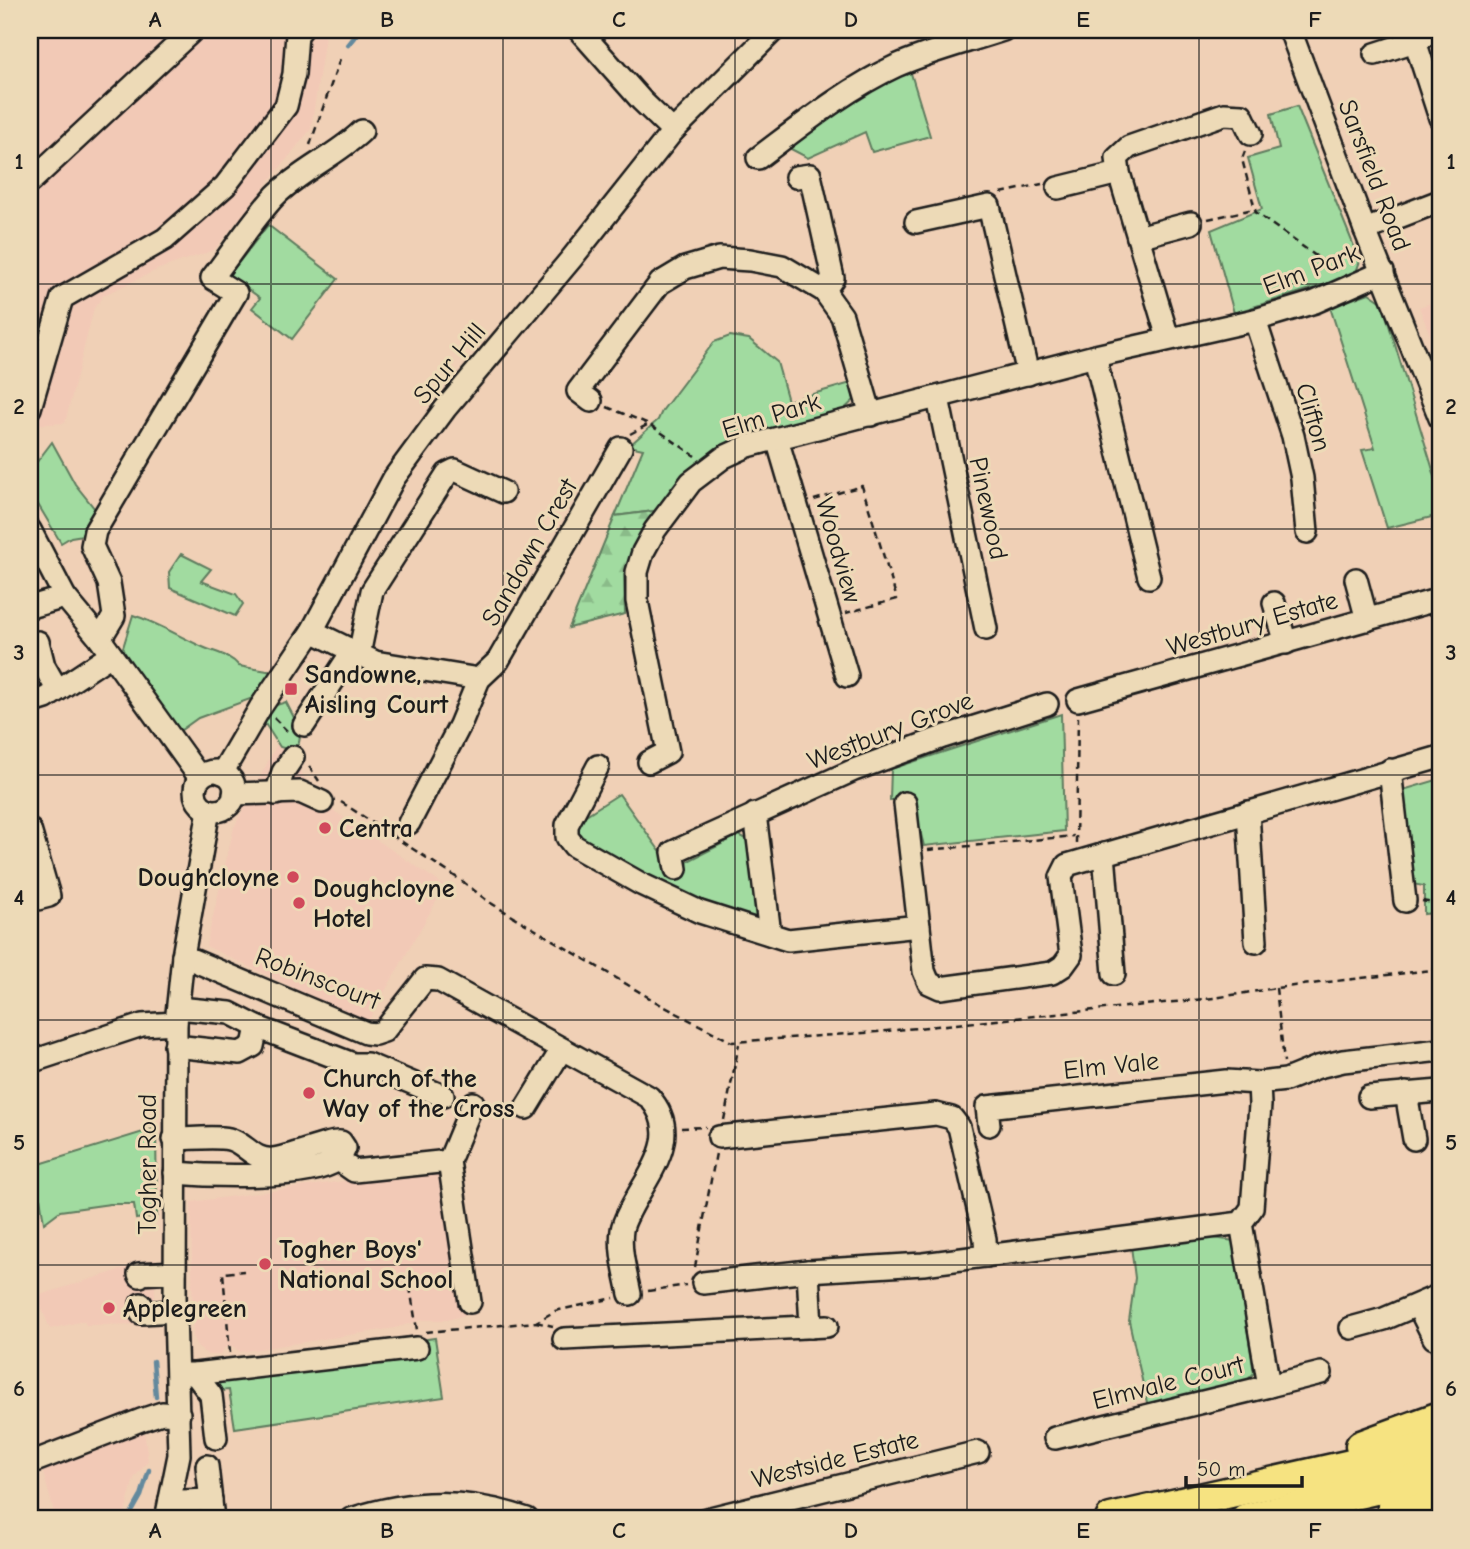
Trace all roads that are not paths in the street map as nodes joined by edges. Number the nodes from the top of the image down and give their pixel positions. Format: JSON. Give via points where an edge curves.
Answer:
{"nodes":[{"id":1,"x":301,"y":30,"type":"edge"},
{"id":2,"x":579,"y":30,"type":"edge"},
{"id":3,"x":775,"y":30,"type":"edge"},
{"id":4,"x":1003,"y":30,"type":"edge"},
{"id":5,"x":1290,"y":30,"type":"edge"},
{"id":6,"x":1437,"y":30,"type":"edge"},
{"id":7,"x":191,"y":32,"type":"dead end"},
{"id":8,"x":1415,"y":41,"type":"junction"},
{"id":9,"x":1375,"y":54,"type":"dead end"},
{"id":10,"x":1440,"y":118,"type":"edge"},
{"id":11,"x":362,"y":131,"type":"dead end"},
{"id":12,"x":673,"y":131,"type":"junction"},
{"id":13,"x":1251,"y":134,"type":"road end"},
{"id":14,"x":758,"y":158,"type":"dead end"},
{"id":15,"x":1119,"y":173,"type":"junction"},
{"id":16,"x":796,"y":177,"type":"dead end"},
{"id":17,"x":30,"y":182,"type":"edge"},
{"id":18,"x":1058,"y":188,"type":"road end"},
{"id":19,"x":1440,"y":201,"type":"edge"},
{"id":20,"x":916,"y":222,"type":"dead end"},
{"id":21,"x":1191,"y":223,"type":"road end"},
{"id":22,"x":1365,"y":230,"type":"junction"},
{"id":23,"x":1138,"y":237,"type":"junction"},
{"id":24,"x":1383,"y":272,"type":"junction"},
{"id":25,"x":824,"y":291,"type":"junction"},
{"id":26,"x":1255,"y":320,"type":"junction"},
{"id":27,"x":1168,"y":338,"type":"junction"},
{"id":28,"x":1095,"y":357,"type":"junction"},
{"id":29,"x":1028,"y":374,"type":"junction"},
{"id":30,"x":937,"y":398,"type":"junction"},
{"id":31,"x":591,"y":401,"type":"road end"},
{"id":32,"x":30,"y":408,"type":"edge"},
{"id":33,"x":871,"y":415,"type":"junction"},
{"id":34,"x":1440,"y":418,"type":"edge"},
{"id":35,"x":777,"y":439,"type":"junction"},
{"id":36,"x":621,"y":448,"type":"road end"},
{"id":37,"x":503,"y":492,"type":"dead end"},
{"id":38,"x":30,"y":530,"type":"edge"},
{"id":39,"x":1307,"y":532,"type":"dead end"},
{"id":40,"x":1149,"y":577,"type":"dead end"},
{"id":41,"x":1356,"y":579,"type":"dead end"},
{"id":42,"x":65,"y":597,"type":"junction"},
{"id":43,"x":1440,"y":599,"type":"edge"},
{"id":44,"x":1274,"y":603,"type":"dead end"},
{"id":45,"x":30,"y":607,"type":"edge"},
{"id":46,"x":1367,"y":620,"type":"junction"},
{"id":47,"x":986,"y":629,"type":"dead end"},
{"id":48,"x":312,"y":631,"type":"junction"},
{"id":49,"x":38,"y":642,"type":"dead end"},
{"id":50,"x":1286,"y":642,"type":"junction"},
{"id":51,"x":106,"y":647,"type":"junction"},
{"id":52,"x":356,"y":653,"type":"junction"},
{"id":53,"x":847,"y":676,"type":"dead end"},
{"id":54,"x":480,"y":679,"type":"junction"},
{"id":55,"x":57,"y":689,"type":"junction"},
{"id":56,"x":1079,"y":700,"type":"road end"},
{"id":57,"x":30,"y":702,"type":"edge"},
{"id":58,"x":1047,"y":704,"type":"dead end"},
{"id":59,"x":304,"y":725,"type":"dead end"},
{"id":60,"x":293,"y":757,"type":"dead end"},
{"id":61,"x":1440,"y":757,"type":"edge"},
{"id":62,"x":649,"y":762,"type":"dead end"},
{"id":63,"x":598,"y":766,"type":"dead end"},
{"id":64,"x":1390,"y":771,"type":"junction"},
{"id":65,"x":222,"y":773,"type":"junction"},
{"id":66,"x":200,"y":778,"type":"junction"},
{"id":67,"x":234,"y":794,"type":"junction"},
{"id":68,"x":276,"y":794,"type":"junction"},
{"id":69,"x":322,"y":802,"type":"dead end"},
{"id":70,"x":905,"y":803,"type":"dead end"},
{"id":71,"x":209,"y":810,"type":"junction"},
{"id":72,"x":1248,"y":812,"type":"junction"},
{"id":73,"x":755,"y":814,"type":"junction"},
{"id":74,"x":409,"y":823,"type":"dead end"},
{"id":75,"x":30,"y":830,"type":"edge"},
{"id":76,"x":1104,"y":854,"type":"junction"},
{"id":77,"x":676,"y":869,"type":"dead end"},
{"id":78,"x":30,"y":901,"type":"edge"},
{"id":79,"x":1405,"y":901,"type":"dead end"},
{"id":80,"x":919,"y":926,"type":"junction"},
{"id":81,"x":770,"y":934,"type":"junction"},
{"id":82,"x":1256,"y":942,"type":"dead end"},
{"id":83,"x":183,"y":956,"type":"junction"},
{"id":84,"x":1114,"y":974,"type":"dead end"},
{"id":85,"x":177,"y":1016,"type":"junction"},
{"id":86,"x":257,"y":1027,"type":"junction"},
{"id":87,"x":175,"y":1046,"type":"junction"},
{"id":88,"x":562,"y":1049,"type":"junction"},
{"id":89,"x":1440,"y":1050,"type":"edge"},
{"id":90,"x":30,"y":1062,"type":"edge"},
{"id":91,"x":1259,"y":1083,"type":"junction"},
{"id":92,"x":1440,"y":1091,"type":"edge"},
{"id":93,"x":1406,"y":1093,"type":"junction"},
{"id":94,"x":443,"y":1096,"type":"dead end"},
{"id":95,"x":1369,"y":1097,"type":"dead end"},
{"id":96,"x":473,"y":1102,"type":"dead end"},
{"id":97,"x":526,"y":1108,"type":"dead end"},
{"id":98,"x":989,"y":1125,"type":"dead end"},
{"id":99,"x":721,"y":1132,"type":"road end"},
{"id":100,"x":174,"y":1139,"type":"junction"},
{"id":101,"x":1414,"y":1139,"type":"dead end"},
{"id":102,"x":337,"y":1159,"type":"junction"},
{"id":103,"x":449,"y":1161,"type":"junction"},
{"id":104,"x":174,"y":1173,"type":"junction"},
{"id":105,"x":1241,"y":1223,"type":"junction"},
{"id":106,"x":986,"y":1256,"type":"junction"},
{"id":107,"x":808,"y":1271,"type":"junction"},
{"id":108,"x":175,"y":1272,"type":"junction"},
{"id":109,"x":140,"y":1276,"type":"dead end"},
{"id":110,"x":696,"y":1279,"type":"road end"},
{"id":111,"x":630,"y":1294,"type":"road end"},
{"id":112,"x":1440,"y":1295,"type":"edge"},
{"id":113,"x":470,"y":1302,"type":"dead end"},
{"id":114,"x":141,"y":1304,"type":"dead end"},
{"id":115,"x":1418,"y":1306,"type":"junction"},
{"id":116,"x":175,"y":1311,"type":"junction"},
{"id":117,"x":1351,"y":1328,"type":"dead end"},
{"id":118,"x":416,"y":1338,"type":"road end"},
{"id":119,"x":1434,"y":1338,"type":"dead end"},
{"id":120,"x":564,"y":1339,"type":"dead end"},
{"id":121,"x":1321,"y":1373,"type":"dead end"},
{"id":122,"x":186,"y":1374,"type":"junction"},
{"id":123,"x":1269,"y":1386,"type":"junction"},
{"id":124,"x":179,"y":1414,"type":"junction"},
{"id":125,"x":1440,"y":1417,"type":"edge"},
{"id":126,"x":216,"y":1438,"type":"dead end"},
{"id":127,"x":1055,"y":1438,"type":"dead end"},
{"id":128,"x":1440,"y":1445,"type":"edge"},
{"id":129,"x":978,"y":1452,"type":"dead end"},
{"id":130,"x":30,"y":1463,"type":"edge"},
{"id":131,"x":207,"y":1466,"type":"dead end"},
{"id":132,"x":1440,"y":1474,"type":"edge"},
{"id":133,"x":1246,"y":1488,"type":"junction"},
{"id":134,"x":1440,"y":1496,"type":"edge"},
{"id":135,"x":168,"y":1509,"type":"edge"},
{"id":136,"x":212,"y":1509,"type":"edge"},
{"id":137,"x":351,"y":1519,"type":"edge"},
{"id":138,"x":527,"y":1519,"type":"edge"},
{"id":139,"x":706,"y":1519,"type":"edge"},
{"id":140,"x":1111,"y":1519,"type":"edge"},
{"id":141,"x":1246,"y":1519,"type":"edge"},
{"id":142,"x":1327,"y":1519,"type":"edge"}],
"edges":[{"from":1,"to":32,"type":"street","via":[[286,106],[225,186],[165,239],[62,298]]},
{"from":2,"to":12,"type":"street"},
{"from":3,"to":12,"type":"street","name":"Spur Hill"},
{"from":4,"to":14,"type":"street","via":[[911,60],[876,77]]},
{"from":5,"to":22,"type":"street","name":"Sarsfield Road"},
{"from":6,"to":8,"type":"street"},
{"from":7,"to":17,"type":"street"},
{"from":8,"to":9,"type":"street"},
{"from":8,"to":10,"type":"street"},
{"from":11,"to":51,"type":"street","via":[[276,196],[212,278],[236,293],[95,531],[92,545],[109,583],[114,616]]},
{"from":12,"to":48,"type":"street","name":"Spur Hill","via":[[394,478]]},
{"from":13,"to":15,"type":"street","via":[[1242,115],[1224,114],[1129,147],[1117,158]]},
{"from":15,"to":18,"type":"street"},
{"from":15,"to":23,"type":"street"},
{"from":16,"to":25,"type":"street","via":[[810,175],[832,278]]},
{"from":19,"to":22,"type":"street"},
{"from":20,"to":29,"type":"street","via":[[989,206]]},
{"from":21,"to":23,"type":"street"},
{"from":22,"to":24,"type":"street","name":"Sarsfield Road"},
{"from":23,"to":27,"type":"street"},
{"from":24,"to":26,"type":"street","name":"Elm Park","via":[[1315,302]]},
{"from":24,"to":34,"type":"street","name":"Sarsfield Road"},
{"from":25,"to":31,"type":"street","via":[[782,266],[750,260],[719,258],[685,268],[660,283],[578,391]]},
{"from":25,"to":33,"type":"street","via":[[842,316]]},
{"from":26,"to":27,"type":"street","name":"Elm Park"},
{"from":26,"to":39,"type":"street","name":"Clifton","via":[[1293,436]]},
{"from":27,"to":28,"type":"street","name":"Elm Park"},
{"from":28,"to":29,"type":"street","name":"Elm Park"},
{"from":28,"to":40,"type":"street"},
{"from":29,"to":30,"type":"street","name":"Elm Park"},
{"from":30,"to":33,"type":"street","name":"Elm Park"},
{"from":30,"to":47,"type":"street","name":"Pinewood"},
{"from":33,"to":35,"type":"street","name":"Elm Park"},
{"from":35,"to":53,"type":"street","name":"Woodview"},
{"from":35,"to":62,"type":"street","name":"Elm Park","via":[[724,457],[691,482],[643,552],[637,572],[637,601],[668,752]]},
{"from":36,"to":54,"type":"street","name":"Sandown Crest","via":[[498,661]]},
{"from":37,"to":52,"type":"street","name":"Sandown Crest","via":[[456,470],[447,474],[372,591]]},
{"from":38,"to":42,"type":"street"},
{"from":41,"to":46,"type":"street"},
{"from":42,"to":45,"type":"street"},
{"from":42,"to":51,"type":"street"},
{"from":43,"to":46,"type":"street","name":"Westbury Estate"},
{"from":44,"to":50,"type":"street"},
{"from":46,"to":50,"type":"street","name":"Westbury Estate"},
{"from":48,"to":52,"type":"street"},
{"from":48,"to":65,"type":"street","name":"Spur Hill"},
{"from":49,"to":55,"type":"street"},
{"from":50,"to":56,"type":"street","name":"Westbury Estate"},
{"from":51,"to":55,"type":"street"},
{"from":51,"to":66,"type":"street"},
{"from":52,"to":54,"type":"street","via":[[375,662]]},
{"from":52,"to":59,"type":"street","name":"Sandown Crest"},
{"from":54,"to":74,"type":"street","name":"Sandown Crest"},
{"from":55,"to":57,"type":"street"},
{"from":58,"to":73,"type":"street","name":"Westbury Grove","via":[[854,770]]},
{"from":60,"to":68,"type":"street"},
{"from":61,"to":64,"type":"street"},
{"from":63,"to":81,"type":"street","via":[[567,825],[567,837],[574,846],[700,912]]},
{"from":64,"to":72,"type":"street"},
{"from":64,"to":79,"type":"street"},
{"from":65,"to":66,"type":"street","via":[[210,772]]},
{"from":65,"to":67,"type":"street","via":[[232,782]]},
{"from":66,"to":71,"type":"street","via":[[195,797]]},
{"from":67,"to":68,"type":"street"},
{"from":67,"to":71,"type":"street","via":[[228,806]]},
{"from":68,"to":69,"type":"street","via":[[300,792]]},
{"from":70,"to":80,"type":"street"},
{"from":71,"to":83,"type":"street","name":"Togher Road"},
{"from":72,"to":76,"type":"street"},
{"from":72,"to":82,"type":"street"},
{"from":73,"to":77,"type":"street","name":"Westbury Grove","via":[[673,852]]},
{"from":73,"to":81,"type":"street"},
{"from":75,"to":78,"type":"street","via":[[49,896]]},
{"from":76,"to":80,"type":"street","via":[[1068,865],[1061,877],[1071,955],[1052,973],[940,988],[929,983],[924,971]]},
{"from":76,"to":84,"type":"street"},
{"from":80,"to":81,"type":"street","via":[[788,940]]},
{"from":83,"to":85,"type":"street","name":"Togher Road"},
{"from":83,"to":88,"type":"street","name":"Robinscourt","via":[[375,1034],[384,1031],[425,979],[438,980]]},
{"from":85,"to":86,"type":"street","via":[[230,1013]]},
{"from":85,"to":87,"type":"street","name":"Togher Road"},
{"from":85,"to":90,"type":"street"},
{"from":86,"to":87,"type":"street","via":[[253,1046],[240,1053]]},
{"from":86,"to":94,"type":"street","via":[[353,1064],[367,1064]]},
{"from":87,"to":100,"type":"street","name":"Togher Road"},
{"from":88,"to":97,"type":"street"},
{"from":88,"to":111,"type":"street","name":"Robinscourt","via":[[649,1097],[659,1108],[664,1144],[622,1227]]},
{"from":89,"to":91,"type":"street","name":"Elm Vale","via":[[1343,1061],[1286,1080]]},
{"from":91,"to":98,"type":"street","name":"Elm Vale","via":[[1226,1081],[987,1107]]},
{"from":91,"to":105,"type":"street","via":[[1252,1208]]},
{"from":92,"to":93,"type":"street"},
{"from":93,"to":95,"type":"street"},
{"from":93,"to":101,"type":"street"},
{"from":96,"to":103,"type":"street"},
{"from":99,"to":106,"type":"street","via":[[744,1144],[936,1114],[952,1118],[960,1127]]},
{"from":100,"to":102,"type":"street","via":[[231,1139],[259,1159],[270,1160],[333,1140],[345,1148]]},
{"from":100,"to":104,"type":"street","name":"Togher Road"},
{"from":102,"to":103,"type":"street","via":[[354,1171]]},
{"from":102,"to":104,"type":"street","via":[[298,1171],[239,1177]]},
{"from":103,"to":113,"type":"street"},
{"from":104,"to":108,"type":"street","name":"Togher Road"},
{"from":105,"to":106,"type":"street"},
{"from":105,"to":123,"type":"street","name":"Elmvale Court"},
{"from":106,"to":107,"type":"street"},
{"from":107,"to":110,"type":"street"},
{"from":107,"to":120,"type":"street","via":[[819,1326]]},
{"from":108,"to":109,"type":"street"},
{"from":108,"to":116,"type":"street","name":"Togher Road"},
{"from":112,"to":115,"type":"street"},
{"from":114,"to":116,"type":"street","via":[[141,1313]]},
{"from":115,"to":117,"type":"street"},
{"from":115,"to":119,"type":"street"},
{"from":116,"to":122,"type":"street","name":"Togher Road"},
{"from":118,"to":122,"type":"street"},
{"from":121,"to":123,"type":"street","name":"Elmvale Court"},
{"from":122,"to":124,"type":"street","name":"Togher Road"},
{"from":122,"to":126,"type":"street","via":[[211,1395]]},
{"from":123,"to":127,"type":"street","name":"Elmvale Court","via":[[1082,1442]]},
{"from":124,"to":130,"type":"street","via":[[162,1413]]},
{"from":124,"to":135,"type":"street","name":"Togher Road","via":[[179,1455]]},
{"from":125,"to":133,"type":"highway"},
{"from":128,"to":133,"type":"highway"},
{"from":129,"to":139,"type":"street","name":"Westside Estate"},
{"from":131,"to":136,"type":"street"},
{"from":132,"to":141,"type":"highway"},
{"from":133,"to":140,"type":"highway"},
{"from":134,"to":142,"type":"highway"},
{"from":135,"to":136,"type":"street","via":[[182,1501]]},
{"from":137,"to":138,"type":"street","via":[[424,1502],[471,1505]]}]}
